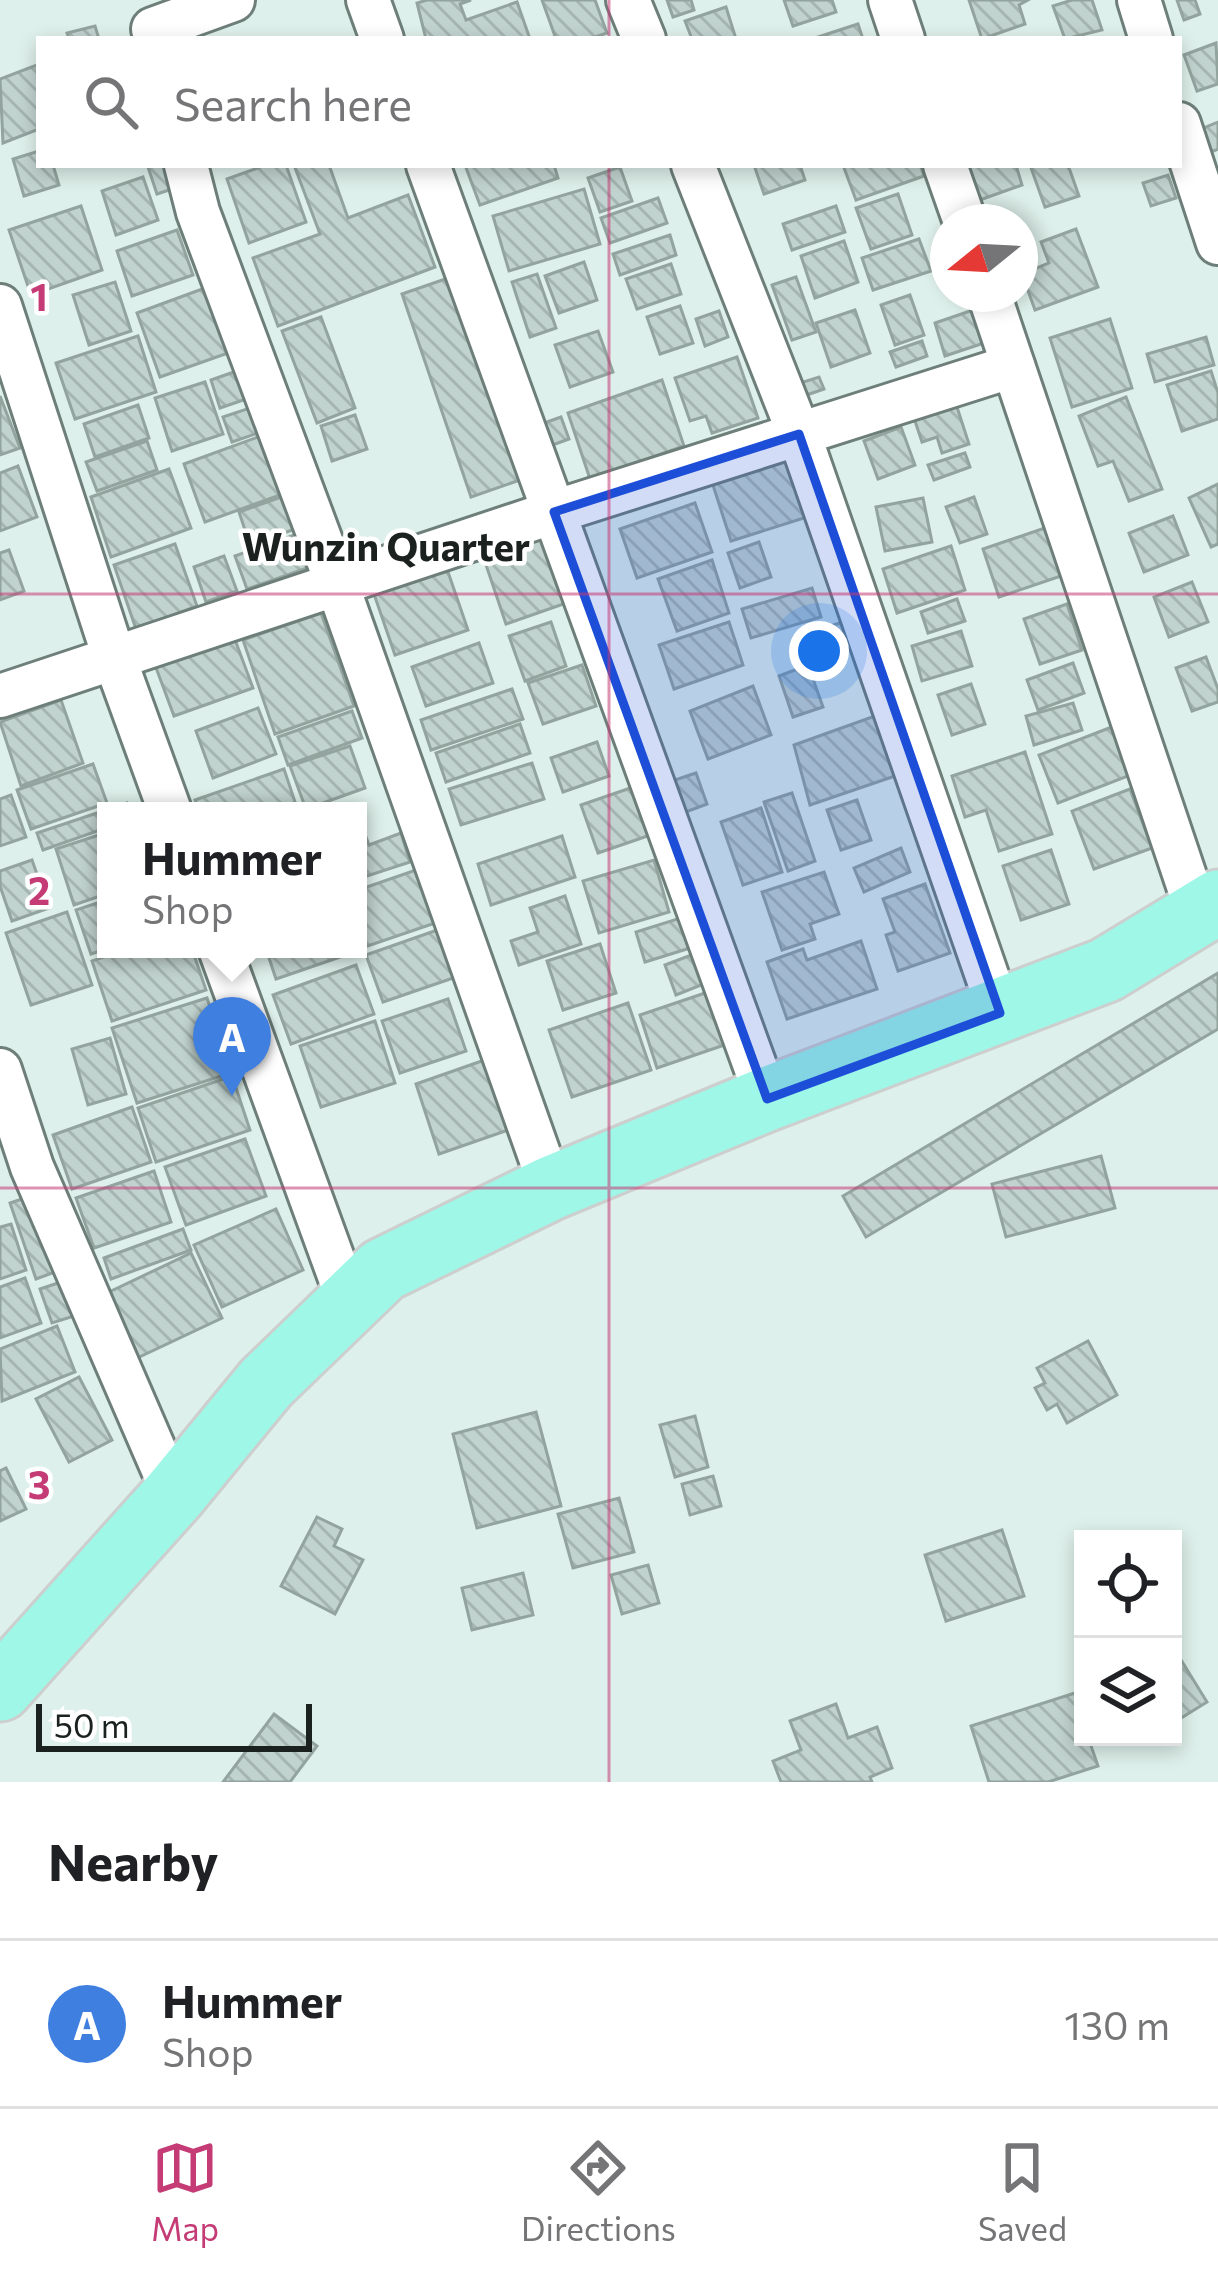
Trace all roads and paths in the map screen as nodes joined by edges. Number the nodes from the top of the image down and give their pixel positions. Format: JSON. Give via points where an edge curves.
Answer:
{"nodes":[{"id":1,"x":232,"y":0,"type":"edge"},
{"id":2,"x":368,"y":0,"type":"edge"},
{"id":3,"x":628,"y":0,"type":"edge"},
{"id":4,"x":890,"y":0,"type":"edge"},
{"id":5,"x":1138,"y":0,"type":"edge"},
{"id":6,"x":149,"y":23,"type":"edge"},
{"id":7,"x":381,"y":36,"type":"edge"},
{"id":8,"x":643,"y":36,"type":"edge"},
{"id":9,"x":902,"y":36,"type":"edge"},
{"id":10,"x":1150,"y":36,"type":"edge"},
{"id":11,"x":1182,"y":133,"type":"edge"},
{"id":12,"x":187,"y":168,"type":"edge"},
{"id":13,"x":429,"y":168,"type":"edge"},
{"id":14,"x":694,"y":168,"type":"edge"},
{"id":15,"x":946,"y":168,"type":"edge"},
{"id":16,"x":958,"y":204,"type":"edge"},
{"id":17,"x":1218,"y":243,"type":"edge"},
{"id":18,"x":0,"y":306,"type":"edge"},
{"id":19,"x":995,"y":312,"type":"edge"},
{"id":20,"x":1013,"y":366,"type":"junction"},
{"id":21,"x":799,"y":434,"type":"junction"},
{"id":22,"x":554,"y":512,"type":"junction"},
{"id":23,"x":337,"y":584,"type":"junction"},
{"id":24,"x":114,"y":657,"type":"junction"},
{"id":25,"x":0,"y":696,"type":"edge"},
{"id":26,"x":167,"y":802,"type":"edge"},
{"id":27,"x":1208,"y":908,"type":"edge"},
{"id":28,"x":223,"y":958,"type":"edge"},
{"id":29,"x":1000,"y":1013,"type":"junction"},
{"id":30,"x":0,"y":1070,"type":"edge"},
{"id":31,"x":767,"y":1099,"type":"junction"},
{"id":32,"x":551,"y":1188,"type":"junction"},
{"id":33,"x":348,"y":1300,"type":"junction"},
{"id":34,"x":174,"y":1495,"type":"junction"},
{"id":35,"x":6,"y":1668,"type":"edge"}],
"edges":[{"from":1,"to":6,"type":"street"},
{"from":2,"to":7,"type":"street"},
{"from":3,"to":8,"type":"street"},
{"from":4,"to":9,"type":"street"},
{"from":5,"to":10,"type":"street"},
{"from":11,"to":17,"type":"street"},
{"from":12,"to":23,"type":"street"},
{"from":13,"to":22,"type":"street"},
{"from":14,"to":21,"type":"street"},
{"from":15,"to":16,"type":"street"},
{"from":18,"to":24,"type":"street"},
{"from":19,"to":20,"type":"street"},
{"from":20,"to":21,"type":"street"},
{"from":20,"to":27,"type":"street"},
{"from":21,"to":22,"type":"street"},
{"from":21,"to":29,"type":"street"},
{"from":22,"to":23,"type":"street"},
{"from":22,"to":31,"type":"street"},
{"from":23,"to":24,"type":"street"},
{"from":23,"to":32,"type":"street"},
{"from":24,"to":25,"type":"street"},
{"from":24,"to":26,"type":"street"},
{"from":27,"to":29,"type":"main road","via":[[1106,970]]},
{"from":28,"to":33,"type":"street"},
{"from":29,"to":31,"type":"main road"},
{"from":30,"to":34,"type":"street","via":[[32,1167]]},
{"from":31,"to":32,"type":"main road"},
{"from":32,"to":33,"type":"main road","via":[[383,1270]]},
{"from":33,"to":34,"type":"main road"},
{"from":34,"to":35,"type":"main road"}]}
